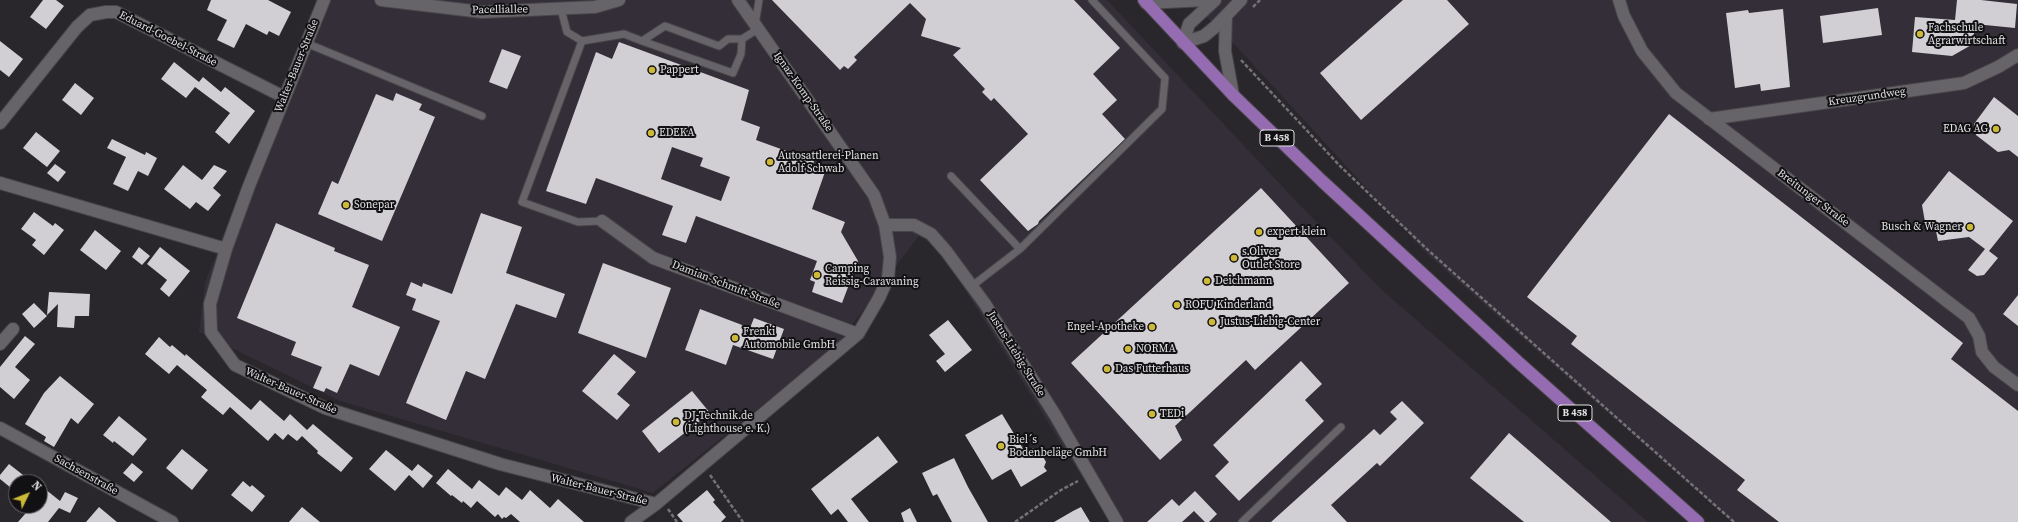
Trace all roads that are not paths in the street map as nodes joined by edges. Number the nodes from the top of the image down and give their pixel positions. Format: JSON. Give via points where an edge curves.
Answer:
{"nodes":[{"id":1,"x":324,"y":0,"type":"edge"},
{"id":2,"x":381,"y":0,"type":"edge"},
{"id":3,"x":619,"y":0,"type":"edge"},
{"id":4,"x":738,"y":0,"type":"edge"},
{"id":5,"x":759,"y":0,"type":"edge"},
{"id":6,"x":1092,"y":0,"type":"edge"},
{"id":7,"x":1206,"y":0,"type":"edge"},
{"id":8,"x":1215,"y":0,"type":"edge"},
{"id":9,"x":1241,"y":0,"type":"edge"},
{"id":10,"x":1619,"y":0,"type":"edge"},
{"id":11,"x":1145,"y":1,"type":"edge"},
{"id":12,"x":444,"y":4,"type":"edge"},
{"id":13,"x":561,"y":9,"type":"junction"},
{"id":14,"x":1226,"y":16,"type":"junction"},
{"id":15,"x":756,"y":27,"type":"junction"},
{"id":16,"x":742,"y":39,"type":"junction"},
{"id":17,"x":582,"y":41,"type":"junction"},
{"id":18,"x":642,"y":41,"type":"junction"},
{"id":19,"x":306,"y":43,"type":"junction"},
{"id":20,"x":1183,"y":43,"type":"junction"},
{"id":21,"x":2018,"y":54,"type":"edge"},
{"id":22,"x":1233,"y":95,"type":"junction"},
{"id":23,"x":284,"y":97,"type":"junction"},
{"id":24,"x":482,"y":116,"type":"dead end"},
{"id":25,"x":1709,"y":119,"type":"junction"},
{"id":26,"x":0,"y":123,"type":"edge"},
{"id":27,"x":951,"y":176,"type":"dead end"},
{"id":28,"x":0,"y":183,"type":"edge"},
{"id":29,"x":602,"y":221,"type":"joint"},
{"id":30,"x":885,"y":225,"type":"junction"},
{"id":31,"x":226,"y":249,"type":"junction"},
{"id":32,"x":1020,"y":249,"type":"junction"},
{"id":33,"x":972,"y":286,"type":"junction"},
{"id":34,"x":13,"y":329,"type":"dead end"},
{"id":35,"x":858,"y":334,"type":"junction"},
{"id":36,"x":0,"y":344,"type":"edge"},
{"id":37,"x":2018,"y":385,"type":"edge"},
{"id":38,"x":1341,"y":427,"type":"dead end"},
{"id":39,"x":0,"y":428,"type":"edge"},
{"id":40,"x":656,"y":504,"type":"junction"},
{"id":41,"x":172,"y":522,"type":"edge"},
{"id":42,"x":631,"y":522,"type":"edge"},
{"id":43,"x":1117,"y":522,"type":"edge"},
{"id":44,"x":1242,"y":522,"type":"edge"},
{"id":45,"x":1698,"y":522,"type":"edge"}],
"edges":[{"from":1,"to":19,"type":"street","name":"Walter-Bauer-Straße"},
{"from":2,"to":12,"type":"street","name":"Pacelliallee"},
{"from":3,"to":13,"type":"street","name":"Pacelliallee","via":[[595,7]]},
{"from":4,"to":15,"type":"street","name":"Ignaz-Komp-Straße"},
{"from":5,"to":15,"type":"lane"},
{"from":6,"to":32,"type":"lane","via":[[1165,78],[1162,109]]},
{"from":7,"to":11,"type":"street"},
{"from":8,"to":20,"type":"street","via":[[1189,24]]},
{"from":9,"to":14,"type":"street"},
{"from":10,"to":25,"type":"street","name":"Breitunger Straße","via":[[1624,16],[1642,51],[1676,93]]},
{"from":11,"to":20,"type":"main road","number":"B 458"},
{"from":12,"to":13,"type":"street","name":"Pacelliallee","via":[[482,12]]},
{"from":13,"to":17,"type":"lane","via":[[567,32]]},
{"from":14,"to":20,"type":"street","via":[[1204,36]]},
{"from":14,"to":22,"type":"street","via":[[1225,52]]},
{"from":15,"to":16,"type":"lane"},
{"from":15,"to":30,"type":"street","name":"Ignaz-Komp-Straße","via":[[874,195]]},
{"from":16,"to":18,"type":"lane","via":[[728,39],[719,46],[665,26]]},
{"from":16,"to":18,"type":"lane","via":[[741,54],[733,73]]},
{"from":17,"to":18,"type":"lane","via":[[624,34]]},
{"from":17,"to":29,"type":"lane","via":[[522,202],[578,222]]},
{"from":19,"to":23,"type":"street","name":"Walter-Bauer-Straße"},
{"from":19,"to":24,"type":"lane"},
{"from":20,"to":22,"type":"main road","number":"B 458"},
{"from":21,"to":25,"type":"street","name":"Kreuzgrundweg","via":[[1964,83]]},
{"from":22,"to":45,"type":"main road","number":"B 458","via":[[1513,357]]},
{"from":23,"to":26,"type":"street","name":"Eduard-Goebel-Straße","via":[[116,12],[106,12],[90,15],[77,27]]},
{"from":23,"to":31,"type":"street","name":"Walter-Bauer-Straße"},
{"from":25,"to":37,"type":"street","name":"Breitunger Straße","via":[[1969,318],[1979,336],[1982,352],[1994,367]]},
{"from":27,"to":32,"type":"lane"},
{"from":28,"to":31,"type":"street"},
{"from":29,"to":35,"type":"street","name":"Damian-Schmitt-Straße","via":[[653,258]]},
{"from":30,"to":33,"type":"street","name":"Justus-Liebig-Straße","via":[[914,225],[932,234]]},
{"from":30,"to":35,"type":"street","name":"Ignaz-Komp-Straße","via":[[890,258],[888,278]]},
{"from":31,"to":40,"type":"street","name":"Walter-Bauer-Straße","via":[[210,304],[211,332],[235,366],[325,408],[500,464]]},
{"from":32,"to":33,"type":"lane"},
{"from":33,"to":43,"type":"street","name":"Justus-Liebig-Straße","via":[[1055,415]]},
{"from":34,"to":36,"type":"street"},
{"from":35,"to":40,"type":"street","name":"Ignaz-Komp-Straße"},
{"from":38,"to":44,"type":"lane"},
{"from":39,"to":41,"type":"street","name":"Sachsenstraße"},
{"from":40,"to":42,"type":"street","name":"Ignaz-Komp-Straße"}]}
